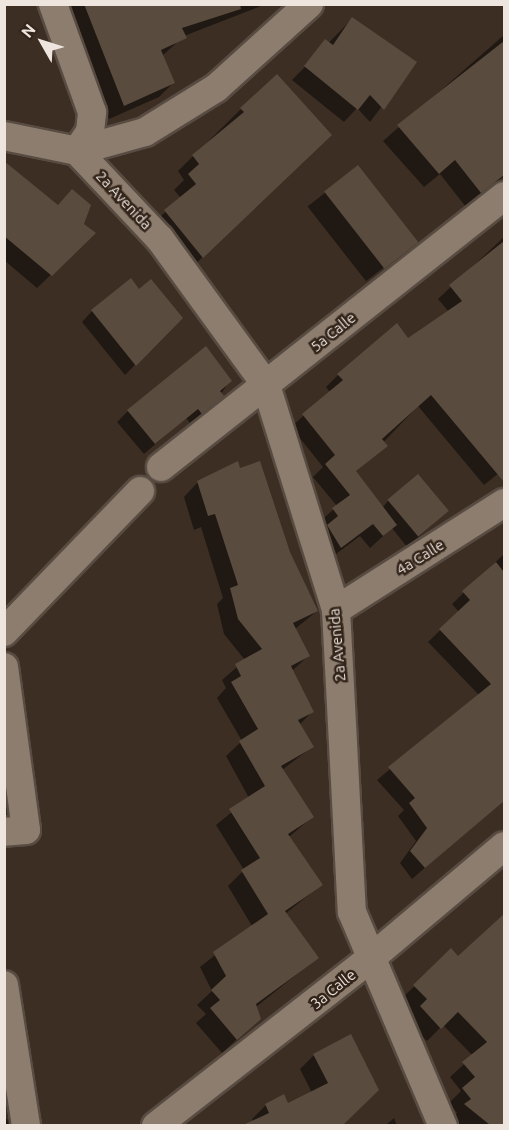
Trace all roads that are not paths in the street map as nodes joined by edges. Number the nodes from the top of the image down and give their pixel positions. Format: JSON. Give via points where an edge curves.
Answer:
{"nodes":[{"id":1,"x":53,"y":4,"type":"edge"},
{"id":2,"x":309,"y":4,"type":"edge"},
{"id":3,"x":4,"y":136,"type":"edge"},
{"id":4,"x":77,"y":151,"type":"junction"},
{"id":5,"x":504,"y":196,"type":"edge"},
{"id":6,"x":266,"y":385,"type":"junction"},
{"id":7,"x":161,"y":467,"type":"dead end"},
{"id":8,"x":140,"y":491,"type":"dead end"},
{"id":9,"x":504,"y":504,"type":"edge"},
{"id":10,"x":336,"y":610,"type":"junction"},
{"id":11,"x":4,"y":632,"type":"edge"},
{"id":12,"x":4,"y":667,"type":"edge"},
{"id":13,"x":4,"y":832,"type":"edge"},
{"id":14,"x":504,"y":846,"type":"edge"},
{"id":15,"x":370,"y":959,"type":"junction"},
{"id":16,"x":4,"y":985,"type":"edge"},
{"id":17,"x":26,"y":1125,"type":"edge"},
{"id":18,"x":156,"y":1125,"type":"edge"},
{"id":19,"x":443,"y":1125,"type":"edge"}],
"edges":[{"from":1,"to":4,"type":"street","via":[[92,112],[90,132]]},
{"from":2,"to":4,"type":"street","via":[[216,88],[156,126]]},
{"from":3,"to":4,"type":"street"},
{"from":4,"to":6,"type":"street","name":"2a Avenida","via":[[160,239]]},
{"from":5,"to":6,"type":"street","name":"5a Calle"},
{"from":6,"to":7,"type":"street","name":"5a Calle"},
{"from":6,"to":10,"type":"street","name":"2a Avenida"},
{"from":8,"to":11,"type":"street"},
{"from":9,"to":10,"type":"street","name":"4a Calle"},
{"from":10,"to":15,"type":"street","name":"2a Avenida","via":[[352,912]]},
{"from":12,"to":13,"type":"street","via":[[26,830]]},
{"from":14,"to":15,"type":"street","name":"3a Calle"},
{"from":15,"to":18,"type":"street","name":"3a Calle"},
{"from":15,"to":19,"type":"street","name":"2a Avenida"},
{"from":16,"to":17,"type":"street"}]}
